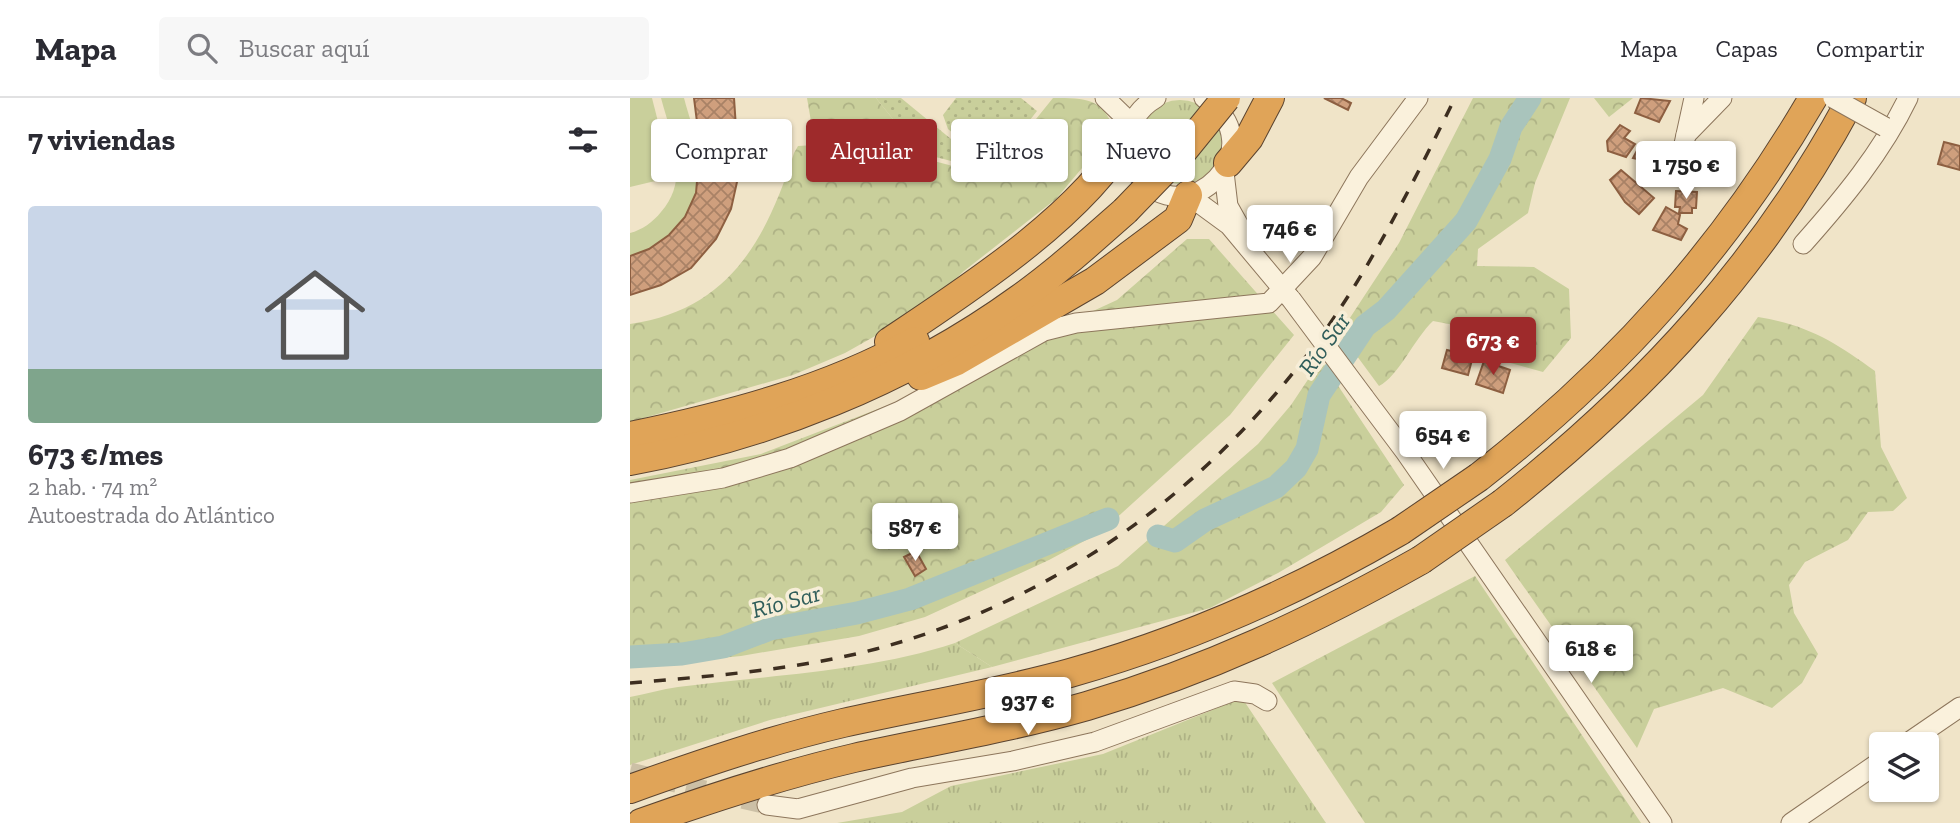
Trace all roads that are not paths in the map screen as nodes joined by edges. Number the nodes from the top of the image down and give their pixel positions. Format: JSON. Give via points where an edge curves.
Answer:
{"nodes":[{"id":1,"x":1105,"y":98,"type":"edge"},
{"id":2,"x":1156,"y":98,"type":"edge"},
{"id":3,"x":1203,"y":98,"type":"edge"},
{"id":4,"x":1226,"y":98,"type":"edge"},
{"id":5,"x":1270,"y":98,"type":"edge"},
{"id":6,"x":1418,"y":98,"type":"edge"},
{"id":7,"x":1694,"y":98,"type":"edge"},
{"id":8,"x":1722,"y":98,"type":"edge"},
{"id":9,"x":1801,"y":98,"type":"edge"},
{"id":10,"x":1813,"y":98,"type":"edge"},
{"id":11,"x":1833,"y":98,"type":"edge"},
{"id":12,"x":1852,"y":98,"type":"edge"},
{"id":13,"x":1908,"y":98,"type":"edge"},
{"id":14,"x":1122,"y":119,"type":"edge"},
{"id":15,"x":1135,"y":119,"type":"edge"},
{"id":16,"x":1889,"y":129,"type":"junction"},
{"id":17,"x":1685,"y":135,"type":"junction"},
{"id":18,"x":1787,"y":144,"type":"junction"},
{"id":19,"x":1679,"y":167,"type":"dead end"},
{"id":20,"x":1226,"y":168,"type":"junction"},
{"id":21,"x":1092,"y":182,"type":"edge"},
{"id":22,"x":1144,"y":182,"type":"edge"},
{"id":23,"x":1188,"y":195,"type":"junction"},
{"id":24,"x":1121,"y":202,"type":"junction"},
{"id":25,"x":1803,"y":244,"type":"dead end"},
{"id":26,"x":1256,"y":256,"type":"junction"},
{"id":27,"x":1287,"y":294,"type":"junction"},
{"id":28,"x":818,"y":385,"type":"junction"},
{"id":29,"x":868,"y":386,"type":"junction"},
{"id":30,"x":630,"y":436,"type":"edge"},
{"id":31,"x":630,"y":461,"type":"edge"},
{"id":32,"x":630,"y":493,"type":"edge"},
{"id":33,"x":1267,"y":701,"type":"dead end"},
{"id":34,"x":1960,"y":707,"type":"edge"},
{"id":35,"x":1924,"y":732,"type":"edge"},
{"id":36,"x":1869,"y":769,"type":"edge"},
{"id":37,"x":630,"y":789,"type":"edge"},
{"id":38,"x":767,"y":804,"type":"tunnel mouth"},
{"id":39,"x":640,"y":823,"type":"edge"},
{"id":40,"x":1662,"y":823,"type":"edge"},
{"id":41,"x":1791,"y":823,"type":"edge"}],
"edges":[{"from":1,"to":14,"type":"street"},
{"from":2,"to":15,"type":"street"},
{"from":3,"to":20,"type":"street","via":[[1225,118],[1231,132]]},
{"from":3,"to":24,"type":"highway"},
{"from":4,"to":24,"type":"highway","bridge":true,"via":[[1183,151]]},
{"from":5,"to":20,"type":"highway","via":[[1249,138]]},
{"from":6,"to":27,"type":"street","via":[[1359,177]]},
{"from":7,"to":17,"type":"street"},
{"from":8,"to":17,"type":"street"},
{"from":9,"to":18,"type":"highway","via":[[1789,120]]},
{"from":10,"to":18,"type":"highway"},
{"from":11,"to":16,"type":"street","bridge":true},
{"from":12,"to":39,"type":"highway","bridge":true,"via":[[1820,158],[1761,245],[1679,344],[1613,410],[1503,503],[1422,560],[1335,608],[1174,679],[1084,707],[739,788]]},
{"from":13,"to":16,"type":"street"},
{"from":16,"to":25,"type":"street","via":[[1840,202]]},
{"from":17,"to":19,"type":"street"},
{"from":18,"to":37,"type":"highway","bridge":true,"via":[[1713,248],[1636,338],[1553,418],[1400,531],[1306,584],[1225,621],[1071,673],[842,724],[723,756]]},
{"from":20,"to":23,"type":"street","via":[[1205,189]]},
{"from":20,"to":26,"type":"street","via":[[1228,206]]},
{"from":21,"to":28,"type":"highway","via":[[1016,253],[935,312]]},
{"from":22,"to":23,"type":"street","via":[[1159,192]]},
{"from":23,"to":26,"type":"street","via":[[1219,217]]},
{"from":23,"to":29,"type":"highway","via":[[1178,219],[1095,281],[957,361],[899,385]]},
{"from":24,"to":28,"type":"highway","via":[[961,315],[910,344]]},
{"from":24,"to":29,"type":"highway","via":[[1065,265],[1017,300],[961,337]]},
{"from":26,"to":27,"type":"street"},
{"from":27,"to":32,"type":"street","via":[[1269,303],[1076,323],[1044,331],[890,416],[790,458],[723,478]]},
{"from":27,"to":40,"type":"street","bridge":true,"via":[[1487,570]]},
{"from":28,"to":30,"type":"highway","via":[[712,419]]},
{"from":29,"to":31,"type":"highway","via":[[765,427]]},
{"from":33,"to":38,"type":"street","via":[[1234,691],[1094,742],[912,778],[798,808]]},
{"from":34,"to":35,"type":"street"},
{"from":36,"to":41,"type":"street"}]}
